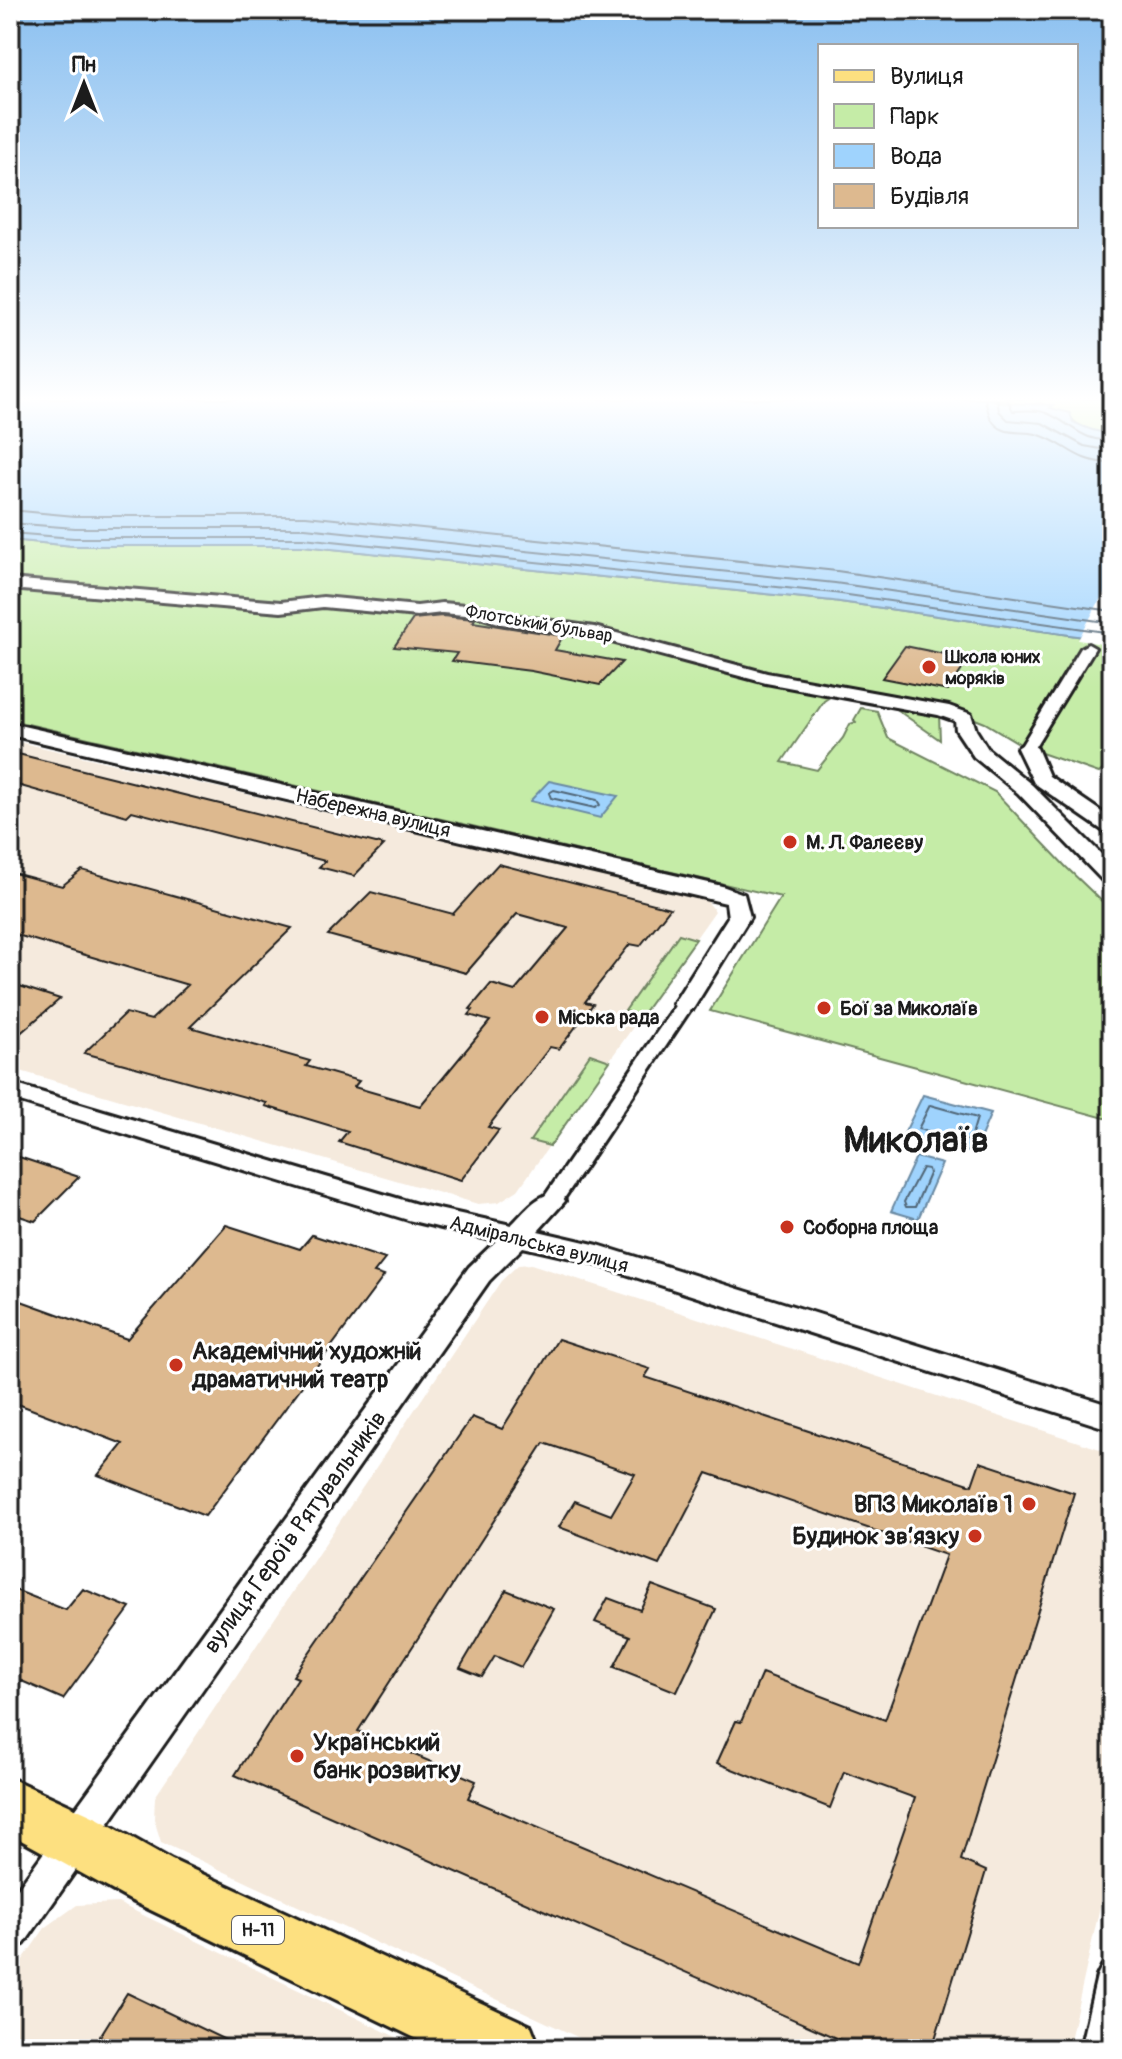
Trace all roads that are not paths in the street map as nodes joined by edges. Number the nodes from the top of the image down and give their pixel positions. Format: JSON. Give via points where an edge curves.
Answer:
{"nodes":[{"id":1,"x":10,"y":584,"type":"edge"},
{"id":2,"x":1088,"y":648,"type":"dead end"},
{"id":3,"x":10,"y":729,"type":"edge"},
{"id":4,"x":1027,"y":748,"type":"junction"},
{"id":5,"x":1025,"y":789,"type":"junction"},
{"id":6,"x":1112,"y":828,"type":"edge"},
{"id":7,"x":1112,"y":877,"type":"edge"},
{"id":8,"x":736,"y":899,"type":"joint"},
{"id":9,"x":685,"y":1004,"type":"joint"},
{"id":10,"x":10,"y":1091,"type":"edge"},
{"id":11,"x":552,"y":1201,"type":"joint"},
{"id":12,"x":516,"y":1237,"type":"junction"},
{"id":13,"x":1112,"y":1418,"type":"edge"},
{"id":14,"x":10,"y":1805,"type":"edge"},
{"id":15,"x":76,"y":1837,"type":"junction"},
{"id":16,"x":10,"y":1931,"type":"edge"},
{"id":17,"x":1112,"y":1976,"type":"edge"},
{"id":18,"x":508,"y":2049,"type":"edge"},
{"id":19,"x":1095,"y":2049,"type":"edge"}],
"edges":[{"from":1,"to":5,"type":"street","name":"Флотський бульвар","via":[[281,607],[323,602],[417,611],[442,608],[594,632],[766,678],[964,718],[981,753]]},
{"from":2,"to":4,"type":"street"},
{"from":3,"to":8,"type":"street","name":"Набережна вулиця"},
{"from":4,"to":5,"type":"street","via":[[1022,765]]},
{"from":4,"to":6,"type":"street","via":[[1041,779]]},
{"from":5,"to":7,"type":"street"},
{"from":8,"to":9,"type":"street","name":"вулиця Героїв Рятувальників","via":[[739,917]]},
{"from":9,"to":11,"type":"street","name":"вулиця Героїв Рятувальників"},
{"from":10,"to":12,"type":"street","name":"Адміральська вулиця","via":[[418,1214]]},
{"from":11,"to":12,"type":"street","name":"вулиця Героїв Рятувальників"},
{"from":12,"to":13,"type":"street","name":"Адміральська вулиця","via":[[588,1252]]},
{"from":12,"to":15,"type":"street","name":"вулиця Героїв Рятувальників","via":[[479,1274]]},
{"from":14,"to":15,"type":"main road","number":"Н-11"},
{"from":15,"to":16,"type":"street","name":"вулиця Героїв Рятувальників"},
{"from":15,"to":18,"type":"main road","number":"Н-11","via":[[151,1880]]},
{"from":17,"to":19,"type":"street"}]}
